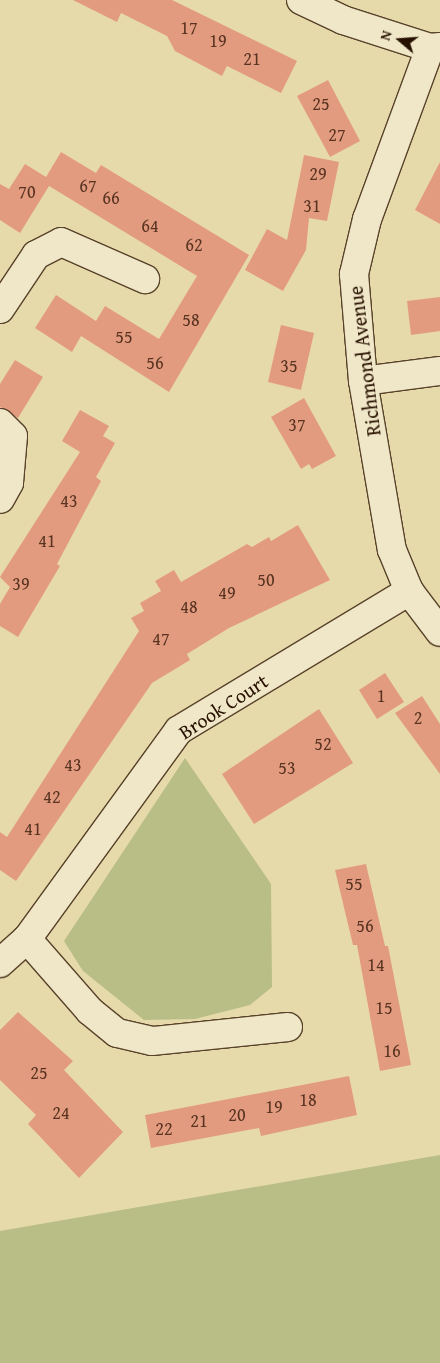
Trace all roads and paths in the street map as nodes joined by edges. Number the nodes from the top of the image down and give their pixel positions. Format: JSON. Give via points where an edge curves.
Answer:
{"nodes":[{"id":1,"x":301,"y":0,"type":"edge"},
{"id":2,"x":435,"y":48,"type":"edge"},
{"id":3,"x":145,"y":279,"type":"dead end"},
{"id":4,"x":0,"y":309,"type":"edge"},
{"id":5,"x":440,"y":371,"type":"edge"},
{"id":6,"x":363,"y":381,"type":"junction"},
{"id":7,"x":0,"y":423,"type":"edge"},
{"id":8,"x":0,"y":499,"type":"edge"},
{"id":9,"x":408,"y":591,"type":"junction"},
{"id":10,"x":440,"y":632,"type":"edge"},
{"id":11,"x":27,"y":939,"type":"junction"},
{"id":12,"x":0,"y":963,"type":"edge"},
{"id":13,"x":288,"y":1027,"type":"dead end"}],
"edges":[{"from":1,"to":2,"type":"street","name":"Richmond Avenue","via":[[344,20]]},
{"from":2,"to":6,"type":"street","name":"Richmond Avenue","via":[[367,219],[354,274]]},
{"from":3,"to":4,"type":"street","via":[[61,242],[36,255]]},
{"from":5,"to":6,"type":"street"},
{"from":6,"to":9,"type":"street","name":"Richmond Avenue","via":[[392,550]]},
{"from":7,"to":8,"type":"street","via":[[13,436],[9,483]]},
{"from":9,"to":10,"type":"street","name":"Richmond Avenue"},
{"from":9,"to":11,"type":"street","name":"Brook Court","via":[[179,730]]},
{"from":11,"to":12,"type":"street","name":"Brook Court"},
{"from":11,"to":13,"type":"street","via":[[90,1011],[117,1033],[152,1041]]}]}
